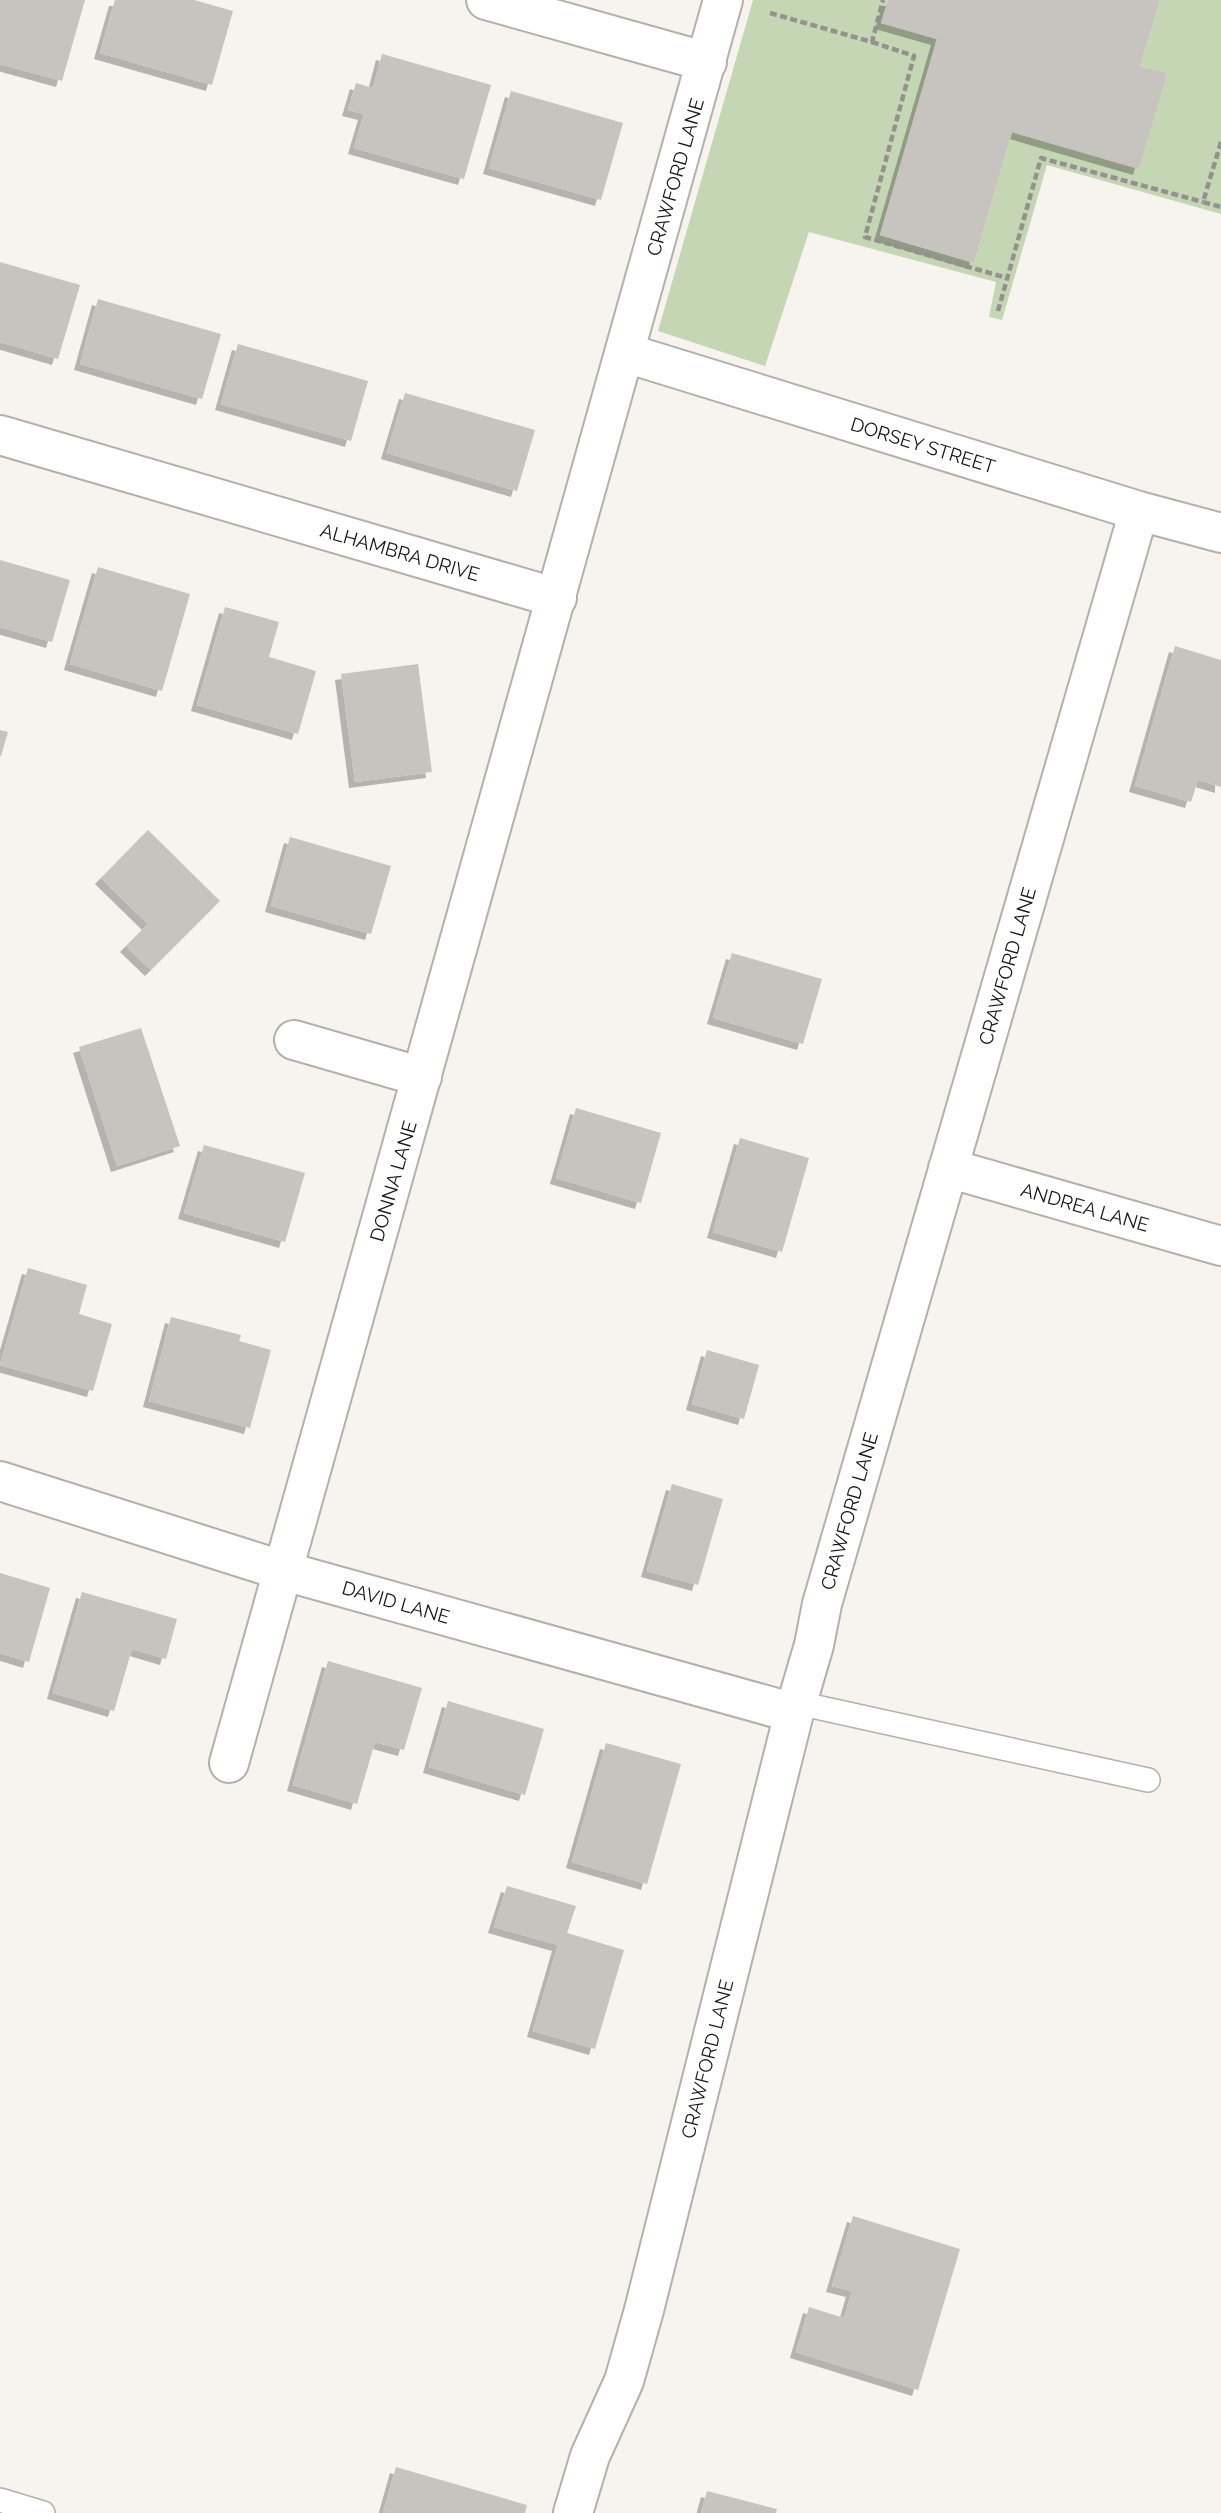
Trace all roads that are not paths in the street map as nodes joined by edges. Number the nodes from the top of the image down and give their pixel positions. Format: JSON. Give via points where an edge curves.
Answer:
{"nodes":[{"id":1,"x":486,"y":0,"type":"edge"},
{"id":2,"x":723,"y":0,"type":"edge"},
{"id":3,"x":707,"y":62,"type":"junction"},
{"id":4,"x":626,"y":353,"type":"junction"},
{"id":5,"x":0,"y":435,"type":"edge"},
{"id":6,"x":1139,"y":511,"type":"junction"},
{"id":7,"x":1221,"y":533,"type":"edge"},
{"id":8,"x":557,"y":598,"type":"junction"},
{"id":9,"x":293,"y":1041,"type":"dead end"},
{"id":10,"x":422,"y":1077,"type":"junction"},
{"id":11,"x":948,"y":1168,"type":"junction"},
{"id":12,"x":1221,"y":1246,"type":"edge"},
{"id":13,"x":0,"y":1481,"type":"edge"},
{"id":14,"x":284,"y":1571,"type":"junction"},
{"id":15,"x":796,"y":1708,"type":"junction"},
{"id":16,"x":229,"y":1763,"type":"dead end"},
{"id":17,"x":1148,"y":1780,"type":"dead end"},
{"id":18,"x":0,"y":2500,"type":"edge"},
{"id":19,"x":43,"y":2513,"type":"edge"},
{"id":20,"x":573,"y":2513,"type":"edge"}],
"edges":[{"from":1,"to":3,"type":"street"},
{"from":2,"to":3,"type":"street","name":"CRAWFORD LANE"},
{"from":3,"to":4,"type":"street","name":"CRAWFORD LANE"},
{"from":4,"to":6,"type":"street","name":"DORSEY STREET"},
{"from":4,"to":8,"type":"street"},
{"from":5,"to":8,"type":"street","name":"ALHAMBRA DRIVE"},
{"from":6,"to":7,"type":"street","name":"DORSEY STREET"},
{"from":6,"to":11,"type":"street","name":"CRAWFORD LANE"},
{"from":8,"to":10,"type":"street","name":"DONNA LANE"},
{"from":9,"to":10,"type":"street"},
{"from":10,"to":14,"type":"street","name":"DONNA LANE"},
{"from":11,"to":12,"type":"street","name":"ANDREA LANE"},
{"from":11,"to":15,"type":"street","name":"CRAWFORD LANE"},
{"from":13,"to":14,"type":"street","name":"DAVID LANE"},
{"from":14,"to":15,"type":"street","name":"DAVID LANE"},
{"from":14,"to":16,"type":"street","name":"DONNA LANE"},
{"from":15,"to":17,"type":"lane"},
{"from":15,"to":20,"type":"street","name":"CRAWFORD LANE","via":[[644,2310],[624,2381],[590,2456]]},
{"from":18,"to":19,"type":"lane"}]}
